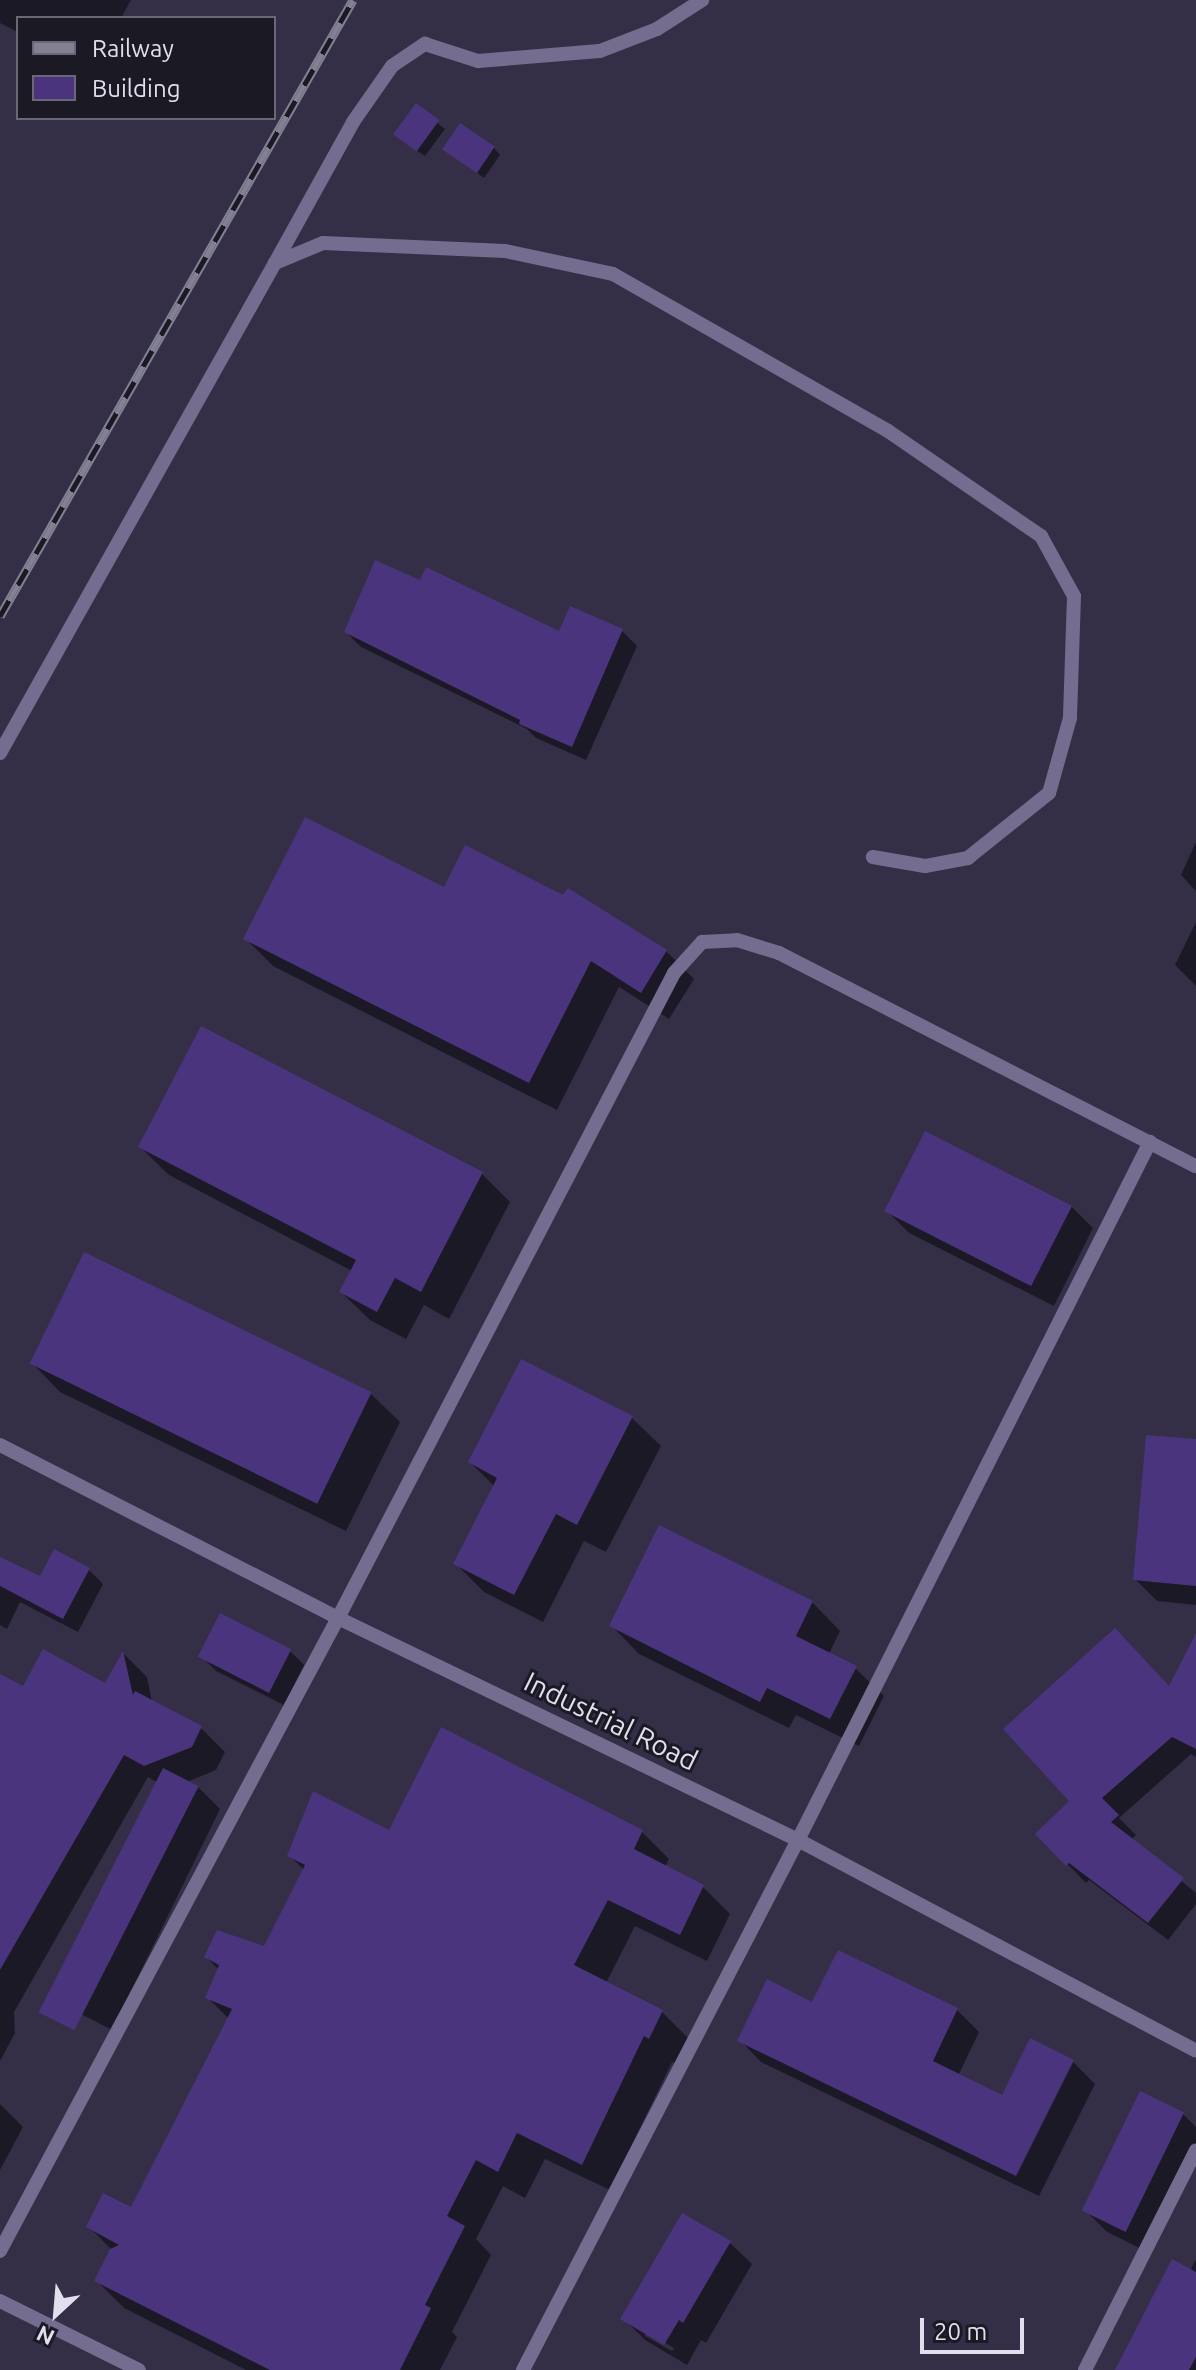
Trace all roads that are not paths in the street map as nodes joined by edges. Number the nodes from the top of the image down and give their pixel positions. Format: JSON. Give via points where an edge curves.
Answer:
{"nodes":[{"id":1,"x":702,"y":0,"type":"edge"},
{"id":2,"x":275,"y":263,"type":"junction"},
{"id":3,"x":0,"y":753,"type":"edge"},
{"id":4,"x":873,"y":857,"type":"dead end"},
{"id":5,"x":1150,"y":1142,"type":"junction"},
{"id":6,"x":1196,"y":1166,"type":"edge"},
{"id":7,"x":0,"y":1445,"type":"edge"},
{"id":8,"x":338,"y":1618,"type":"junction"},
{"id":9,"x":798,"y":1840,"type":"junction"},
{"id":10,"x":1196,"y":2051,"type":"edge"},
{"id":11,"x":1194,"y":2158,"type":"edge"},
{"id":12,"x":0,"y":2251,"type":"edge"},
{"id":13,"x":0,"y":2301,"type":"edge"},
{"id":14,"x":139,"y":2370,"type":"edge"},
{"id":15,"x":523,"y":2370,"type":"edge"},
{"id":16,"x":1085,"y":2370,"type":"edge"}],
"edges":[{"from":1,"to":2,"type":"lane","via":[[657,29],[600,51],[478,61],[425,44],[392,66],[353,122]]},
{"from":2,"to":3,"type":"lane"},
{"from":2,"to":4,"type":"lane","via":[[323,243],[505,251],[613,274],[888,431],[1041,536],[1074,596],[1070,718],[1049,793],[968,858],[925,866]]},
{"from":5,"to":6,"type":"lane"},
{"from":5,"to":8,"type":"lane","via":[[779,953],[737,940],[702,942],[674,973]]},
{"from":5,"to":9,"type":"lane"},
{"from":7,"to":8,"type":"lane","name":"Industrial Road"},
{"from":8,"to":9,"type":"lane","name":"Industrial Road"},
{"from":8,"to":12,"type":"lane"},
{"from":9,"to":10,"type":"lane","name":"Industrial Road"},
{"from":9,"to":15,"type":"lane"},
{"from":11,"to":16,"type":"lane"},
{"from":13,"to":14,"type":"lane"}]}
